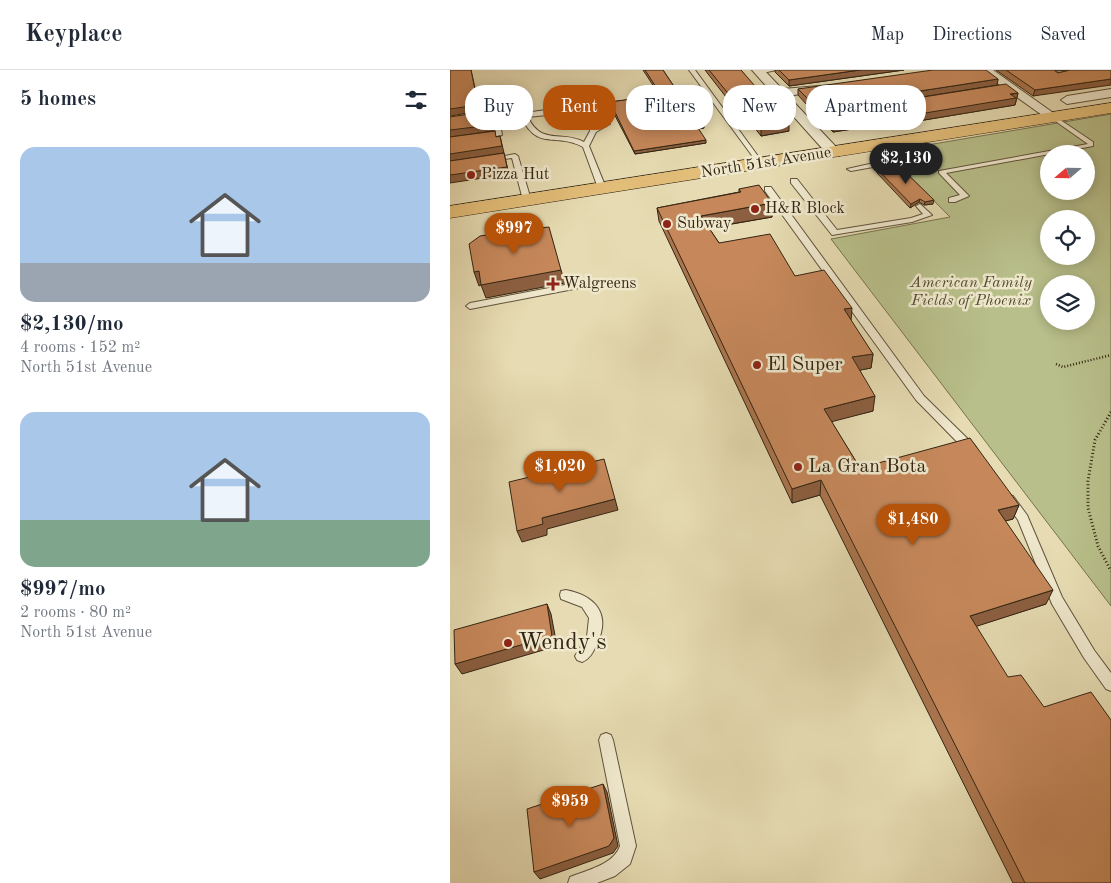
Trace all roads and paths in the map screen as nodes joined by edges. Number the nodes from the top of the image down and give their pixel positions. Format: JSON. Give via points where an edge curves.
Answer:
{"nodes":[{"id":1,"x":692,"y":70,"type":"edge"},
{"id":2,"x":773,"y":70,"type":"edge"},
{"id":3,"x":985,"y":70,"type":"edge"},
{"id":4,"x":759,"y":71,"type":"edge"},
{"id":5,"x":772,"y":85,"type":"edge"},
{"id":6,"x":1111,"y":93,"type":"edge"},
{"id":7,"x":1067,"y":100,"type":"dead end"},
{"id":8,"x":1111,"y":108,"type":"edge"},
{"id":9,"x":796,"y":110,"type":"edge"},
{"id":10,"x":543,"y":114,"type":"edge"},
{"id":11,"x":1053,"y":117,"type":"junction"},
{"id":12,"x":803,"y":118,"type":"junction"},
{"id":13,"x":806,"y":118,"type":"edge"},
{"id":14,"x":450,"y":120,"type":"edge"},
{"id":15,"x":593,"y":131,"type":"edge"},
{"id":16,"x":476,"y":138,"type":"edge"},
{"id":17,"x":586,"y":146,"type":"junction"},
{"id":18,"x":834,"y":153,"type":"junction"},
{"id":19,"x":486,"y":159,"type":"edge"},
{"id":20,"x":761,"y":164,"type":"junction"},
{"id":21,"x":851,"y":169,"type":"dead end"},
{"id":22,"x":886,"y":171,"type":"edge"},
{"id":23,"x":794,"y":181,"type":"dead end"},
{"id":24,"x":602,"y":188,"type":"junction"},
{"id":25,"x":768,"y":188,"type":"dead end"},
{"id":26,"x":527,"y":200,"type":"junction"},
{"id":27,"x":952,"y":200,"type":"dead end"},
{"id":28,"x":920,"y":206,"type":"edge"},
{"id":29,"x":450,"y":212,"type":"edge"},
{"id":30,"x":586,"y":284,"type":"dead end"},
{"id":31,"x":470,"y":306,"type":"dead end"},
{"id":32,"x":1111,"y":355,"type":"edge"},
{"id":33,"x":1056,"y":364,"type":"dead end"},
{"id":34,"x":1111,"y":412,"type":"edge"},
{"id":35,"x":980,"y":459,"type":"edge"},
{"id":36,"x":1001,"y":488,"type":"edge"},
{"id":37,"x":1111,"y":571,"type":"edge"},
{"id":38,"x":566,"y":595,"type":"dead end"},
{"id":39,"x":582,"y":656,"type":"dead end"},
{"id":40,"x":1111,"y":684,"type":"edge"},
{"id":41,"x":606,"y":740,"type":"dead end"},
{"id":42,"x":576,"y":883,"type":"edge"}],
"edges":[{"from":1,"to":20,"type":"lane"},
{"from":2,"to":4,"type":"lane"},
{"from":3,"to":11,"type":"street","via":[[1005,87]]},
{"from":4,"to":5,"type":"street"},
{"from":6,"to":7,"type":"street"},
{"from":8,"to":11,"type":"main road","name":"North 51st Avenue"},
{"from":9,"to":12,"type":"street"},
{"from":10,"to":17,"type":"lane","via":[[524,116],[530,131],[539,136],[573,139]]},
{"from":11,"to":18,"type":"main road","name":"North 51st Avenue"},
{"from":11,"to":27,"type":"lane","via":[[1091,145],[941,172],[965,196]]},
{"from":12,"to":13,"type":"lane"},
{"from":12,"to":18,"type":"street"},
{"from":14,"to":16,"type":"lane","via":[[495,113],[500,134]]},
{"from":15,"to":17,"type":"lane"},
{"from":17,"to":24,"type":"lane"},
{"from":18,"to":20,"type":"main road","name":"North 51st Avenue"},
{"from":19,"to":26,"type":"lane","via":[[514,155]]},
{"from":20,"to":24,"type":"main road","name":"North 51st Avenue"},
{"from":21,"to":22,"type":"lane","via":[[874,165]]},
{"from":23,"to":28,"type":"lane","via":[[835,233],[928,215]]},
{"from":24,"to":26,"type":"main road","name":"North 51st Avenue"},
{"from":25,"to":35,"type":"lane","via":[[920,398]]},
{"from":26,"to":29,"type":"main road","name":"North 51st Avenue"},
{"from":30,"to":31,"type":"lane"},
{"from":32,"to":33,"type":"path","via":[[1063,367]]},
{"from":34,"to":37,"type":"path","via":[[1095,440],[1088,481],[1088,508],[1098,546]]},
{"from":36,"to":40,"type":"lane","via":[[1023,518],[1057,600],[1088,654]]},
{"from":38,"to":39,"type":"lane","via":[[577,596],[592,608],[596,622],[595,636]]},
{"from":41,"to":42,"type":"lane","via":[[628,846],[624,858],[609,870]]}]}
